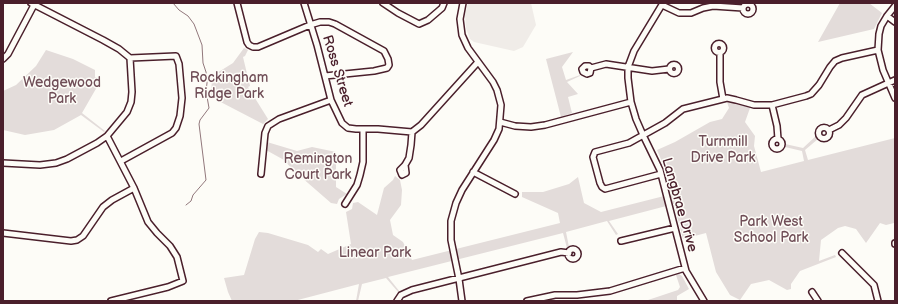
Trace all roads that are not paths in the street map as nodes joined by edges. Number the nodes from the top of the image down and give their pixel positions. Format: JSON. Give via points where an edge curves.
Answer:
{"nodes":[{"id":1,"x":237,"y":3,"type":"edge"},
{"id":2,"x":304,"y":3,"type":"edge"},
{"id":3,"x":383,"y":3,"type":"edge"},
{"id":4,"x":444,"y":3,"type":"edge"},
{"id":5,"x":463,"y":3,"type":"edge"},
{"id":6,"x":32,"y":4,"type":"edge"},
{"id":7,"x":663,"y":4,"type":"edge"},
{"id":8,"x":895,"y":6,"type":"edge"},
{"id":9,"x":743,"y":8,"type":"dead end"},
{"id":10,"x":887,"y":16,"type":"junction"},
{"id":11,"x":895,"y":22,"type":"edge"},
{"id":12,"x":310,"y":25,"type":"junction"},
{"id":13,"x":878,"y":50,"type":"junction"},
{"id":14,"x":720,"y":53,"type":"dead end"},
{"id":15,"x":130,"y":58,"type":"junction"},
{"id":16,"x":3,"y":59,"type":"edge"},
{"id":17,"x":478,"y":62,"type":"junction"},
{"id":18,"x":591,"y":68,"type":"dead end"},
{"id":19,"x":628,"y":68,"type":"junction"},
{"id":20,"x":669,"y":69,"type":"dead end"},
{"id":21,"x":325,"y":76,"type":"junction"},
{"id":22,"x":895,"y":80,"type":"edge"},
{"id":23,"x":888,"y":83,"type":"junction"},
{"id":24,"x":895,"y":98,"type":"edge"},
{"id":25,"x":723,"y":99,"type":"junction"},
{"id":26,"x":331,"y":100,"type":"junction"},
{"id":27,"x":631,"y":102,"type":"junction"},
{"id":28,"x":772,"y":105,"type":"junction"},
{"id":29,"x":500,"y":122,"type":"junction"},
{"id":30,"x":363,"y":129,"type":"junction"},
{"id":31,"x":829,"y":130,"type":"dead end"},
{"id":32,"x":412,"y":132,"type":"junction"},
{"id":33,"x":643,"y":135,"type":"junction"},
{"id":34,"x":107,"y":136,"type":"junction"},
{"id":35,"x":778,"y":139,"type":"dead end"},
{"id":36,"x":121,"y":161,"type":"junction"},
{"id":37,"x":3,"y":163,"type":"edge"},
{"id":38,"x":405,"y":165,"type":"dead end"},
{"id":39,"x":474,"y":172,"type":"junction"},
{"id":40,"x":261,"y":174,"type":"dead end"},
{"id":41,"x":661,"y":174,"type":"junction"},
{"id":42,"x":134,"y":188,"type":"junction"},
{"id":43,"x":515,"y":194,"type":"dead end"},
{"id":44,"x":345,"y":204,"type":"dead end"},
{"id":45,"x":675,"y":228,"type":"junction"},
{"id":46,"x":3,"y":233,"type":"edge"},
{"id":47,"x":622,"y":241,"type":"dead end"},
{"id":48,"x":569,"y":253,"type":"dead end"},
{"id":49,"x":842,"y":253,"type":"dead end"},
{"id":50,"x":685,"y":268,"type":"junction"},
{"id":51,"x":459,"y":279,"type":"junction"},
{"id":52,"x":812,"y":292,"type":"dead end"},
{"id":53,"x":110,"y":301,"type":"edge"},
{"id":54,"x":397,"y":301,"type":"edge"},
{"id":55,"x":462,"y":301,"type":"edge"},
{"id":56,"x":527,"y":301,"type":"edge"},
{"id":57,"x":704,"y":301,"type":"edge"},
{"id":58,"x":818,"y":301,"type":"edge"},
{"id":59,"x":878,"y":301,"type":"edge"}],
"edges":[{"from":1,"to":12,"type":"street","via":[[247,42],[253,47]]},
{"from":2,"to":12,"type":"street","name":"Ross Street"},
{"from":3,"to":4,"type":"street","via":[[419,24],[428,20]]},
{"from":5,"to":17,"type":"street","via":[[460,19],[462,35]]},
{"from":6,"to":15,"type":"street","via":[[103,40]]},
{"from":6,"to":16,"type":"street","via":[[8,54]]},
{"from":7,"to":9,"type":"street","via":[[679,13],[691,13],[713,6]]},
{"from":7,"to":19,"type":"street","name":"Langbrae Drive","via":[[634,51]]},
{"from":8,"to":10,"type":"street"},
{"from":10,"to":11,"type":"street"},
{"from":10,"to":13,"type":"street","via":[[879,34]]},
{"from":12,"to":21,"type":"street","name":"Ross Street"},
{"from":12,"to":21,"type":"street","via":[[320,22],[335,24],[384,51],[388,59],[389,65],[383,69]]},
{"from":13,"to":23,"type":"street"},
{"from":13,"to":28,"type":"street","via":[[842,58],[830,67],[811,94]]},
{"from":14,"to":25,"type":"street"},
{"from":15,"to":34,"type":"street","via":[[131,102],[127,112]]},
{"from":15,"to":36,"type":"street","via":[[176,56],[182,98],[180,116],[172,133]]},
{"from":17,"to":29,"type":"street","via":[[497,90],[501,105]]},
{"from":17,"to":32,"type":"street"},
{"from":18,"to":19,"type":"street","via":[[606,64]]},
{"from":19,"to":20,"type":"street","via":[[652,71]]},
{"from":19,"to":27,"type":"street","name":"Langbrae Drive"},
{"from":21,"to":26,"type":"street","name":"Ross Street"},
{"from":22,"to":23,"type":"street"},
{"from":23,"to":24,"type":"street"},
{"from":23,"to":31,"type":"street","via":[[862,95],[839,126]]},
{"from":25,"to":28,"type":"street","via":[[732,98],[754,105]]},
{"from":25,"to":33,"type":"street","via":[[682,109],[665,123]]},
{"from":26,"to":30,"type":"street","name":"Ross Street","via":[[342,123],[348,128]]},
{"from":26,"to":40,"type":"street","via":[[279,119],[268,126]]},
{"from":27,"to":29,"type":"street","via":[[545,125],[530,127]]},
{"from":27,"to":33,"type":"street","name":"Langbrae Drive"},
{"from":28,"to":35,"type":"street"},
{"from":29,"to":39,"type":"street","via":[[494,140]]},
{"from":30,"to":32,"type":"street","name":"Ross Street"},
{"from":30,"to":44,"type":"street","via":[[363,162],[360,175]]},
{"from":32,"to":38,"type":"street","via":[[409,158]]},
{"from":33,"to":41,"type":"street","name":"Langbrae Drive"},
{"from":33,"to":41,"type":"street","via":[[629,143],[595,152],[593,157],[600,183],[602,187],[609,188]]},
{"from":34,"to":36,"type":"street"},
{"from":34,"to":37,"type":"street","via":[[56,163]]},
{"from":36,"to":42,"type":"street"},
{"from":39,"to":43,"type":"street"},
{"from":39,"to":51,"type":"street","via":[[456,203],[451,221],[451,240]]},
{"from":41,"to":45,"type":"street","name":"Langbrae Drive"},
{"from":42,"to":46,"type":"street","via":[[103,207],[83,236],[77,240]]},
{"from":42,"to":53,"type":"street","via":[[148,222],[177,257],[183,281]]},
{"from":45,"to":47,"type":"street"},
{"from":45,"to":50,"type":"street","name":"Langbrae Drive"},
{"from":48,"to":51,"type":"street","via":[[561,252]]},
{"from":49,"to":59,"type":"street","via":[[874,285]]},
{"from":50,"to":56,"type":"street","via":[[610,291],[555,295]]},
{"from":50,"to":57,"type":"street","name":"Langbrae Drive"},
{"from":51,"to":54,"type":"street","via":[[406,293]]},
{"from":51,"to":55,"type":"street"},
{"from":52,"to":58,"type":"street"}]}
